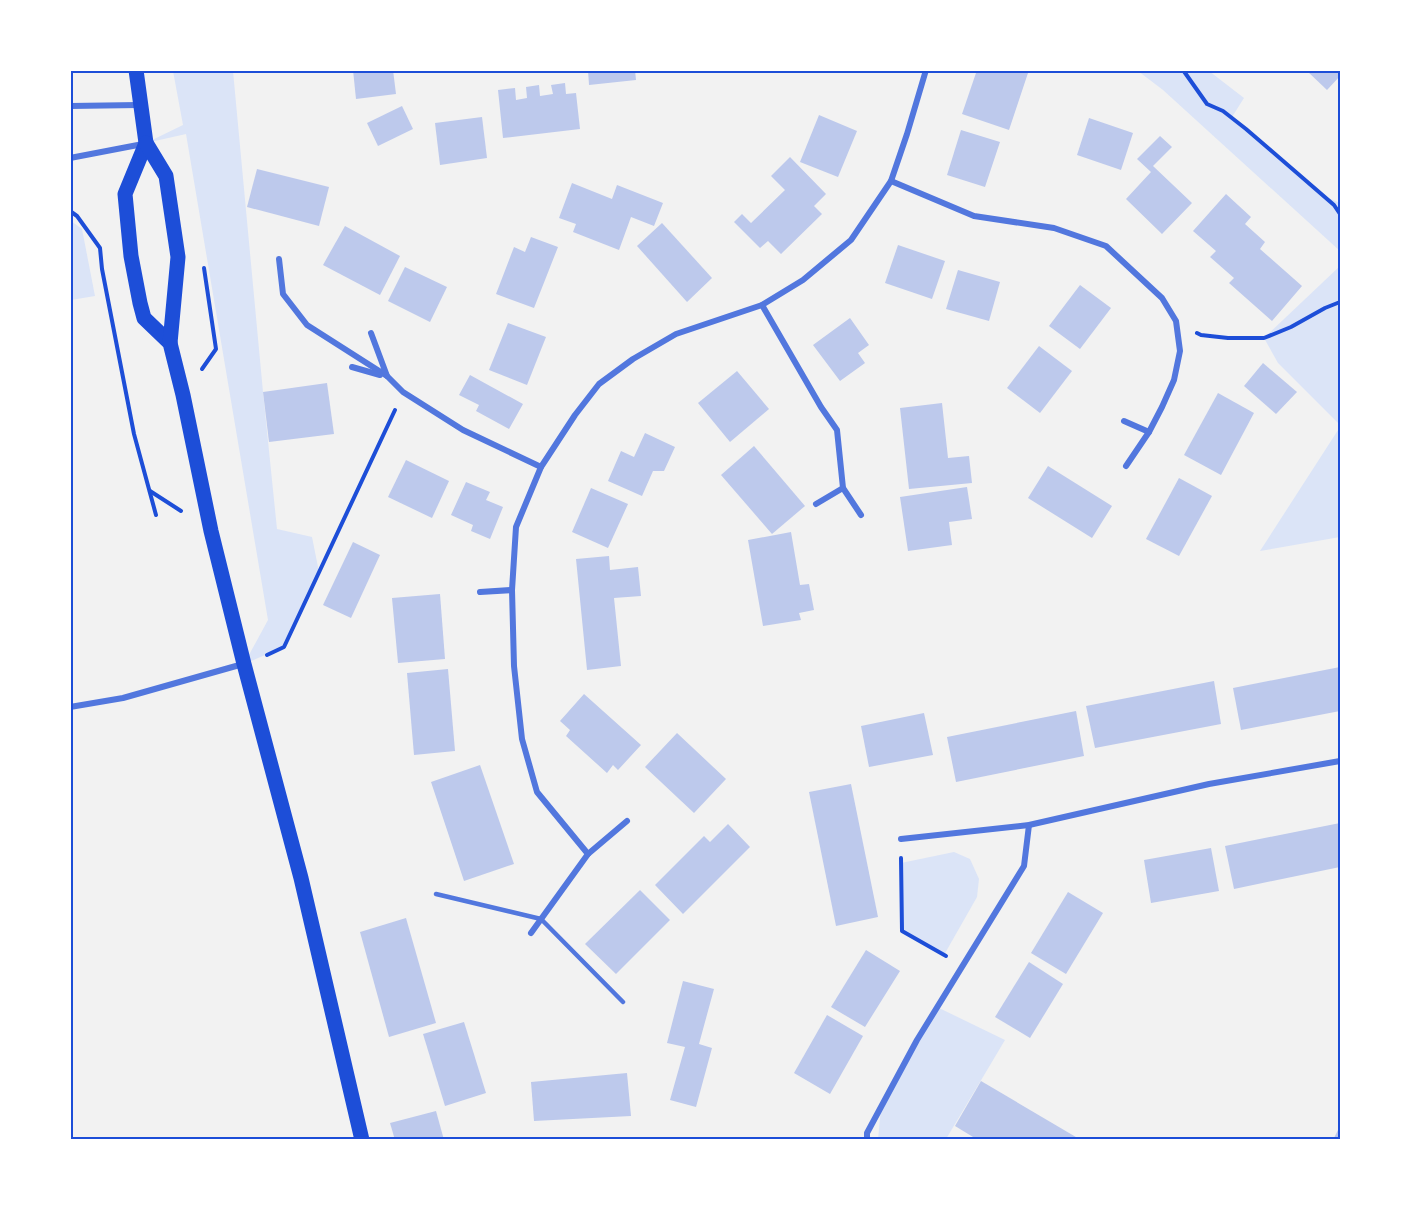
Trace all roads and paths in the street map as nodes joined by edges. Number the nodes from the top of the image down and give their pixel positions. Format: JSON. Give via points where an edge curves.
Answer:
{"nodes":[{"id":1,"x":136,"y":70,"type":"edge"},
{"id":2,"x":926,"y":70,"type":"edge"},
{"id":3,"x":1184,"y":70,"type":"edge"},
{"id":4,"x":141,"y":105,"type":"junction"},
{"id":5,"x":70,"y":106,"type":"edge"},
{"id":6,"x":146,"y":143,"type":"junction"},
{"id":7,"x":70,"y":158,"type":"edge"},
{"id":8,"x":891,"y":181,"type":"junction"},
{"id":9,"x":70,"y":211,"type":"edge"},
{"id":10,"x":1341,"y":213,"type":"edge"},
{"id":11,"x":279,"y":260,"type":"dead end"},
{"id":12,"x":204,"y":268,"type":"dead end"},
{"id":13,"x":1341,"y":302,"type":"edge"},
{"id":14,"x":762,"y":305,"type":"junction"},
{"id":15,"x":1176,"y":321,"type":"junction"},
{"id":16,"x":371,"y":333,"type":"dead end"},
{"id":17,"x":170,"y":343,"type":"junction"},
{"id":18,"x":216,"y":349,"type":"dead end"},
{"id":19,"x":352,"y":367,"type":"dead end"},
{"id":20,"x":387,"y":376,"type":"junction"},
{"id":21,"x":404,"y":392,"type":"junction"},
{"id":22,"x":1124,"y":421,"type":"dead end"},
{"id":23,"x":1149,"y":432,"type":"junction"},
{"id":24,"x":1126,"y":466,"type":"dead end"},
{"id":25,"x":541,"y":467,"type":"junction"},
{"id":26,"x":843,"y":488,"type":"junction"},
{"id":27,"x":816,"y":504,"type":"dead end"},
{"id":28,"x":156,"y":514,"type":"dead end"},
{"id":29,"x":861,"y":515,"type":"dead end"},
{"id":30,"x":513,"y":590,"type":"junction"},
{"id":31,"x":480,"y":592,"type":"dead end"},
{"id":32,"x":244,"y":664,"type":"junction"},
{"id":33,"x":70,"y":707,"type":"edge"},
{"id":34,"x":1341,"y":761,"type":"edge"},
{"id":35,"x":627,"y":821,"type":"dead end"},
{"id":36,"x":1029,"y":825,"type":"junction"},
{"id":37,"x":901,"y":839,"type":"joint"},
{"id":38,"x":588,"y":854,"type":"junction"},
{"id":39,"x":436,"y":894,"type":"dead end"},
{"id":40,"x":541,"y":919,"type":"junction"},
{"id":41,"x":531,"y":933,"type":"dead end"},
{"id":42,"x":963,"y":965,"type":"junction"},
{"id":43,"x":623,"y":1002,"type":"dead end"},
{"id":44,"x":362,"y":1140,"type":"edge"},
{"id":45,"x":867,"y":1140,"type":"edge"}],
"edges":[{"from":1,"to":4,"type":"main road"},
{"from":2,"to":8,"type":"street"},
{"from":3,"to":10,"type":"path","via":[[1207,104],[1246,129]]},
{"from":4,"to":5,"type":"street"},
{"from":4,"to":6,"type":"main road"},
{"from":6,"to":7,"type":"street"},
{"from":6,"to":17,"type":"main road","via":[[166,176],[178,257]]},
{"from":6,"to":17,"type":"main road","via":[[125,194],[131,256],[144,318]]},
{"from":8,"to":14,"type":"street","via":[[851,240],[803,280]]},
{"from":8,"to":15,"type":"street","via":[[974,216],[1054,228],[1106,246],[1162,298]]},
{"from":9,"to":28,"type":"path","via":[[100,248],[134,434]]},
{"from":11,"to":20,"type":"street","via":[[283,294],[307,325]]},
{"from":12,"to":18,"type":"path"},
{"from":13,"to":15,"type":"path","via":[[1264,338],[1201,334]]},
{"from":14,"to":25,"type":"street","via":[[676,334],[633,359],[599,384]]},
{"from":14,"to":26,"type":"street","via":[[837,430]]},
{"from":15,"to":23,"type":"street","via":[[1180,351],[1174,380]]},
{"from":16,"to":20,"type":"street"},
{"from":17,"to":32,"type":"main road"},
{"from":19,"to":20,"type":"street"},
{"from":20,"to":21,"type":"street"},
{"from":21,"to":25,"type":"street","via":[[463,430]]},
{"from":21,"to":32,"type":"path","via":[[284,647]]},
{"from":22,"to":23,"type":"street"},
{"from":23,"to":24,"type":"street"},
{"from":25,"to":30,"type":"street","via":[[516,526]]},
{"from":26,"to":27,"type":"street"},
{"from":26,"to":29,"type":"street"},
{"from":30,"to":31,"type":"street"},
{"from":30,"to":38,"type":"street","via":[[522,739],[531,771],[537,792]]},
{"from":32,"to":33,"type":"street","via":[[123,698]]},
{"from":32,"to":44,"type":"main road","via":[[301,878]]},
{"from":34,"to":36,"type":"street","via":[[1209,784]]},
{"from":35,"to":38,"type":"street"},
{"from":36,"to":37,"type":"street"},
{"from":36,"to":42,"type":"street","via":[[1024,866]]},
{"from":37,"to":42,"type":"path","via":[[902,932]]},
{"from":38,"to":40,"type":"street"},
{"from":39,"to":40,"type":"lane"},
{"from":40,"to":41,"type":"street"},
{"from":40,"to":43,"type":"lane"},
{"from":42,"to":45,"type":"street","via":[[917,1040],[867,1133]]}]}
